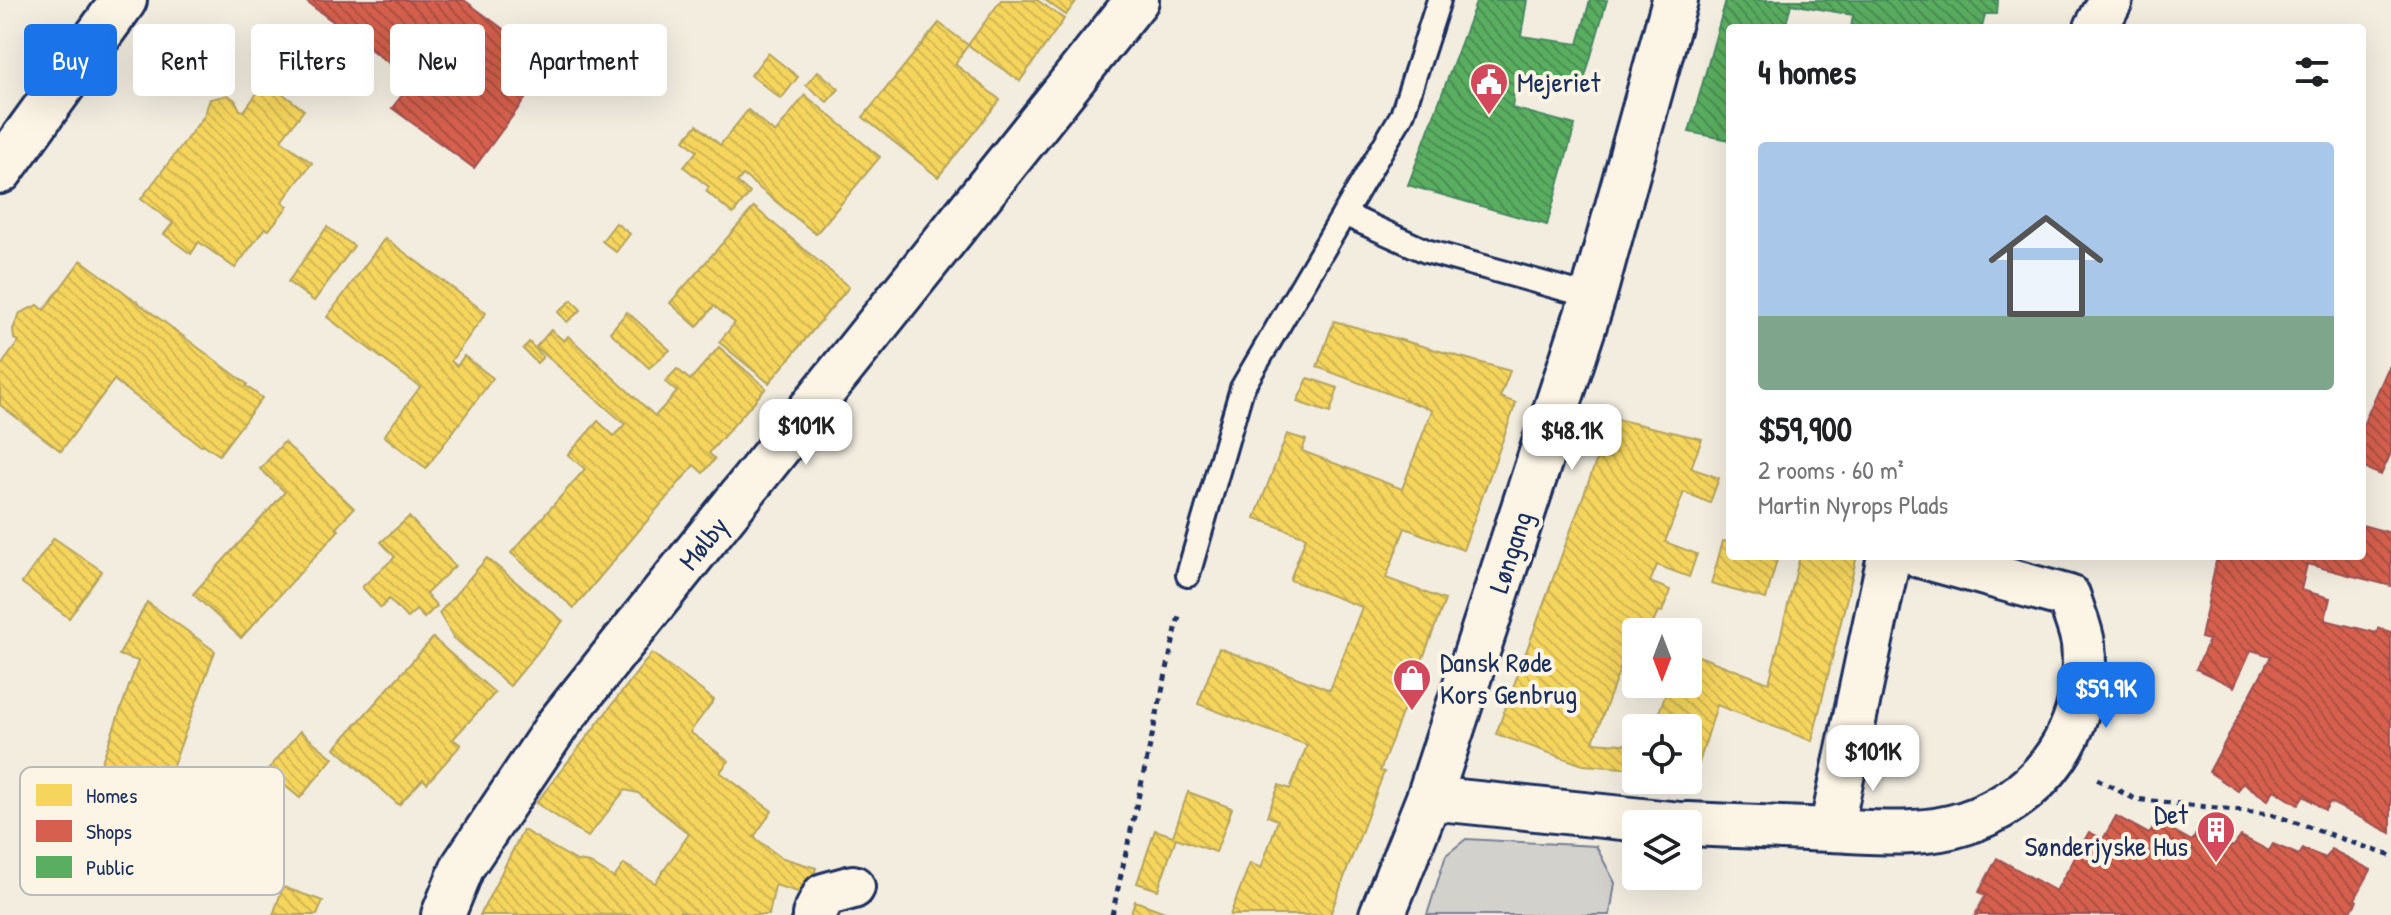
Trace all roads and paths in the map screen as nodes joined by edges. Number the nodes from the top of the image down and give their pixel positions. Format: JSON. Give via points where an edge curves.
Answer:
{"nodes":[{"id":1,"x":124,"y":0,"type":"edge"},
{"id":2,"x":1137,"y":0,"type":"edge"},
{"id":3,"x":1439,"y":0,"type":"edge"},
{"id":4,"x":1675,"y":0,"type":"edge"},
{"id":5,"x":2111,"y":0,"type":"edge"},
{"id":6,"x":2098,"y":24,"type":"edge"},
{"id":7,"x":0,"y":171,"type":"edge"},
{"id":8,"x":1344,"y":214,"type":"junction"},
{"id":9,"x":1593,"y":297,"type":"junction"},
{"id":10,"x":1888,"y":560,"type":"edge"},
{"id":11,"x":1935,"y":560,"type":"edge"},
{"id":12,"x":1188,"y":575,"type":"joint"},
{"id":13,"x":2056,"y":758,"type":"junction"},
{"id":14,"x":1429,"y":798,"type":"junction"},
{"id":15,"x":1622,"y":819,"type":"edge"},
{"id":16,"x":1702,"y":825,"type":"edge"},
{"id":17,"x":1831,"y":830,"type":"junction"},
{"id":18,"x":2391,"y":856,"type":"edge"},
{"id":19,"x":853,"y":887,"type":"dead end"},
{"id":20,"x":443,"y":915,"type":"edge"},
{"id":21,"x":814,"y":915,"type":"edge"},
{"id":22,"x":1112,"y":915,"type":"edge"},
{"id":23,"x":1382,"y":915,"type":"edge"}],
"edges":[{"from":1,"to":7,"type":"street"},
{"from":2,"to":20,"type":"street","name":"Mølby","via":[[558,724],[463,866]]},
{"from":3,"to":8,"type":"lane","via":[[1402,115]]},
{"from":4,"to":9,"type":"street","name":"Løngang"},
{"from":5,"to":6,"type":"street"},
{"from":8,"to":9,"type":"lane","via":[[1426,251]]},
{"from":8,"to":12,"type":"lane","via":[[1242,388]]},
{"from":9,"to":14,"type":"street","name":"Løngang"},
{"from":10,"to":17,"type":"street"},
{"from":11,"to":13,"type":"street","via":[[2069,597],[2082,641],[2083,687],[2070,733]]},
{"from":12,"to":22,"type":"path"},
{"from":13,"to":17,"type":"street","via":[[2016,799],[1965,823],[1910,833]]},
{"from":13,"to":18,"type":"path","via":[[2135,799],[2271,814]]},
{"from":14,"to":15,"type":"street"},
{"from":14,"to":23,"type":"street","name":"Løngang"},
{"from":16,"to":17,"type":"street"},
{"from":19,"to":21,"type":"street","via":[[824,895]]}]}
